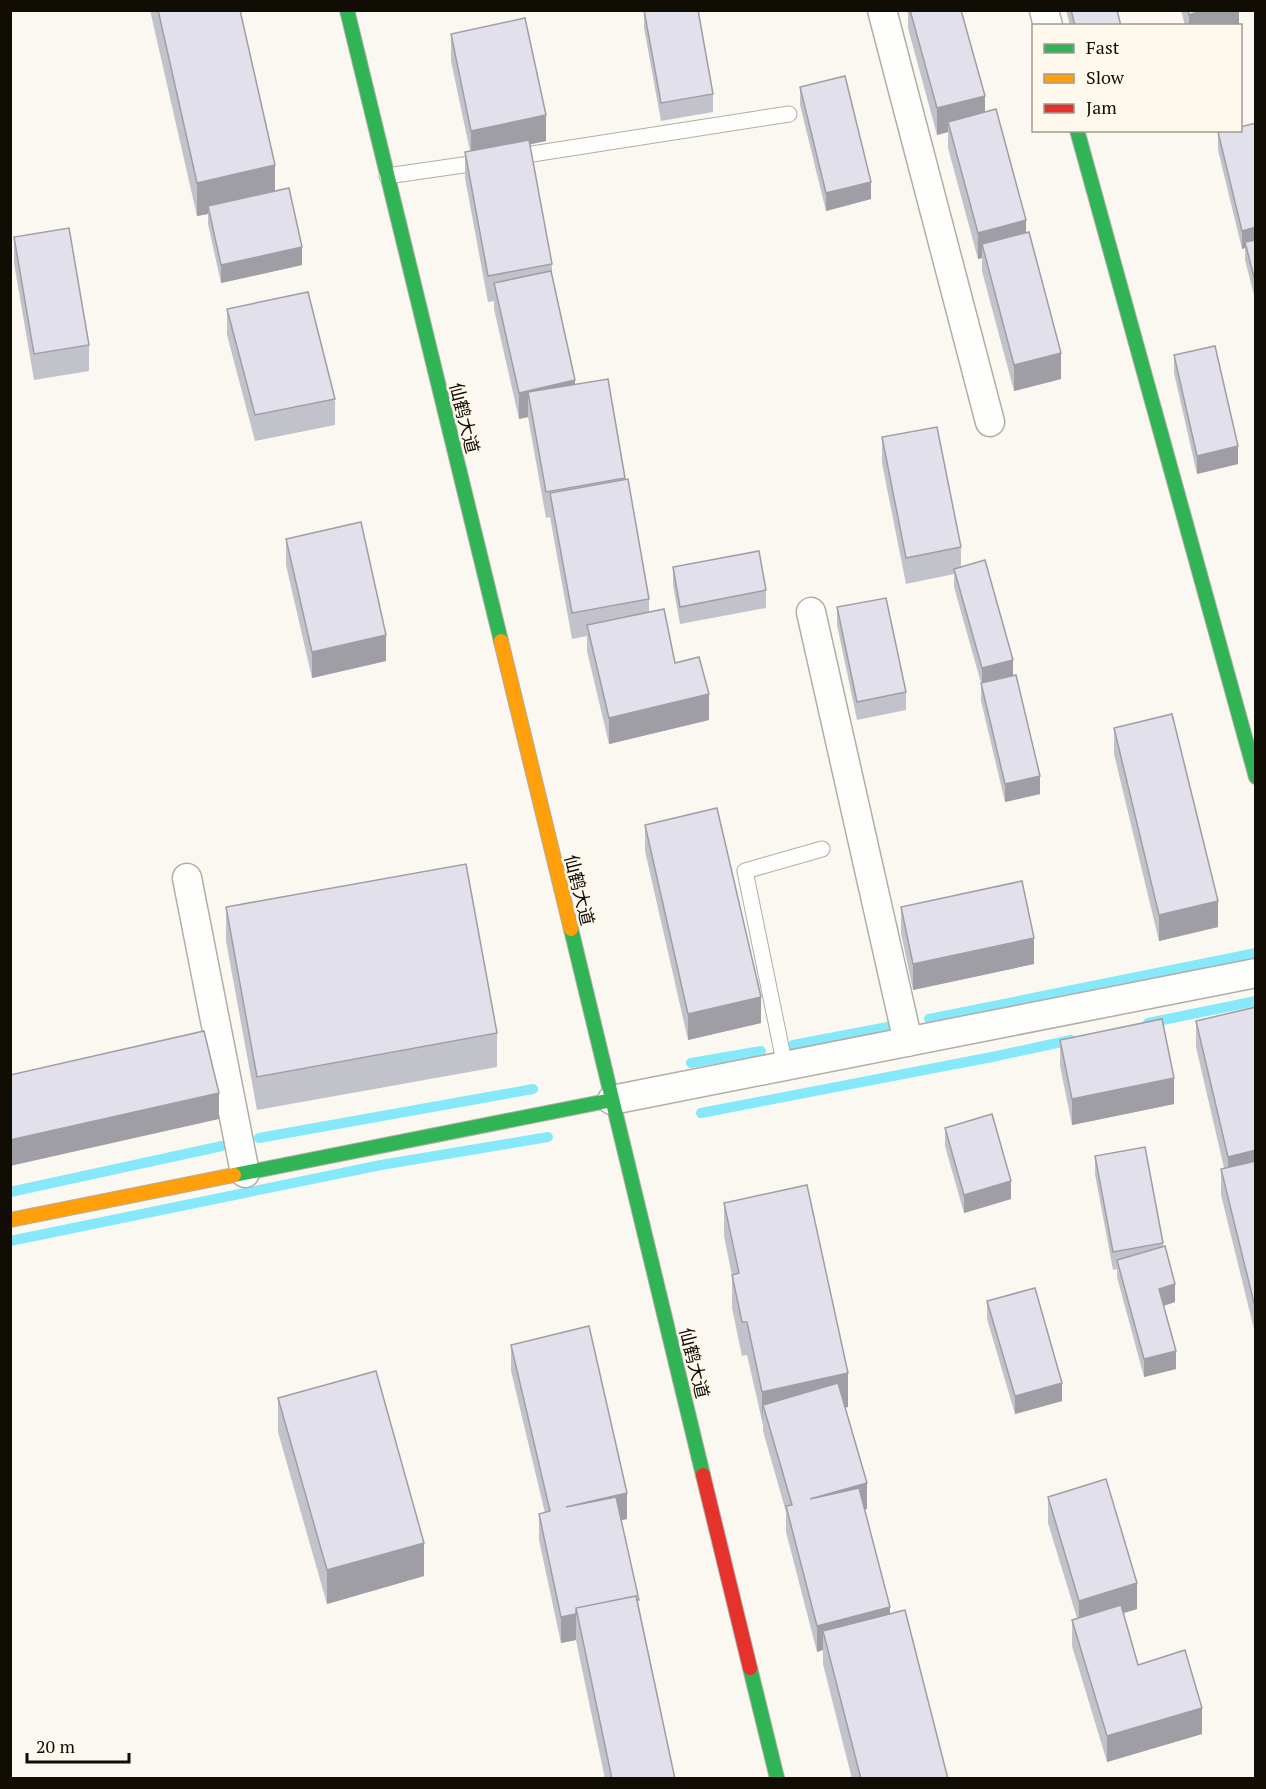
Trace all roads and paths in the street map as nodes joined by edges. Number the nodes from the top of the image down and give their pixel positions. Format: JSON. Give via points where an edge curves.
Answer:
{"nodes":[{"id":1,"x":347,"y":10,"type":"edge"},
{"id":2,"x":882,"y":10,"type":"edge"},
{"id":3,"x":789,"y":114,"type":"dead end"},
{"id":4,"x":1078,"y":132,"type":"edge"},
{"id":5,"x":387,"y":176,"type":"junction"},
{"id":6,"x":990,"y":422,"type":"dead end"},
{"id":7,"x":811,"y":612,"type":"dead end"},
{"id":8,"x":1256,"y":777,"type":"edge"},
{"id":9,"x":822,"y":849,"type":"dead end"},
{"id":10,"x":187,"y":878,"type":"dead end"},
{"id":11,"x":1256,"y":974,"type":"edge"},
{"id":12,"x":908,"y":1042,"type":"junction"},
{"id":13,"x":785,"y":1066,"type":"junction"},
{"id":14,"x":612,"y":1100,"type":"junction"},
{"id":15,"x":245,"y":1173,"type":"junction"},
{"id":16,"x":10,"y":1220,"type":"edge"},
{"id":17,"x":777,"y":1779,"type":"edge"}],
"edges":[{"from":1,"to":5,"type":"main road","name":"仙鹤大道"},
{"from":2,"to":6,"type":"street"},
{"from":3,"to":5,"type":"lane"},
{"from":4,"to":8,"type":"main road"},
{"from":5,"to":14,"type":"main road","name":"仙鹤大道"},
{"from":7,"to":12,"type":"street"},
{"from":9,"to":13,"type":"lane","via":[[745,871]]},
{"from":10,"to":15,"type":"street"},
{"from":11,"to":12,"type":"street"},
{"from":12,"to":13,"type":"street"},
{"from":13,"to":14,"type":"street"},
{"from":14,"to":15,"type":"main road"},
{"from":14,"to":17,"type":"main road","name":"仙鹤大道"},
{"from":15,"to":16,"type":"main road"}]}
